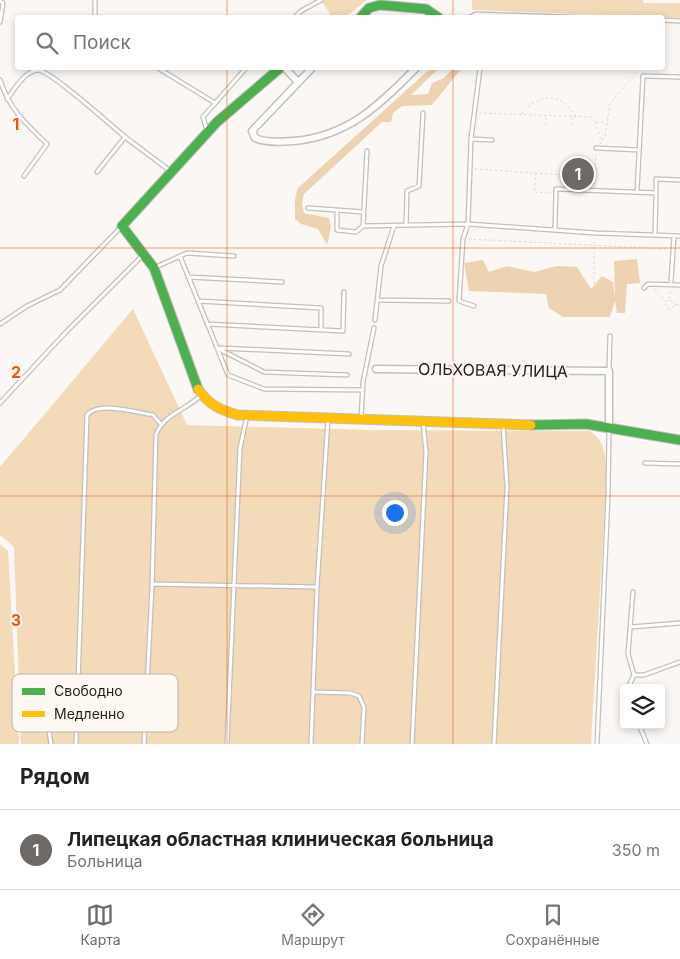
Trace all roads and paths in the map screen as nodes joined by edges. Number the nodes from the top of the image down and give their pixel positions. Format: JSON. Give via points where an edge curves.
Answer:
{"nodes":[{"id":1,"x":95,"y":0,"type":"edge"},
{"id":2,"x":321,"y":0,"type":"edge"},
{"id":3,"x":360,"y":0,"type":"edge"},
{"id":4,"x":638,"y":0,"type":"edge"},
{"id":5,"x":0,"y":1,"type":"edge"},
{"id":6,"x":95,"y":15,"type":"edge"},
{"id":7,"x":297,"y":15,"type":"edge"},
{"id":8,"x":343,"y":15,"type":"edge"},
{"id":9,"x":363,"y":15,"type":"edge"},
{"id":10,"x":435,"y":15,"type":"edge"},
{"id":11,"x":637,"y":15,"type":"edge"},
{"id":12,"x":665,"y":20,"type":"edge"},
{"id":13,"x":680,"y":21,"type":"edge"},
{"id":14,"x":0,"y":22,"type":"edge"},
{"id":15,"x":161,"y":70,"type":"edge"},
{"id":16,"x":244,"y":70,"type":"edge"},
{"id":17,"x":277,"y":70,"type":"edge"},
{"id":18,"x":287,"y":70,"type":"edge"},
{"id":19,"x":310,"y":70,"type":"edge"},
{"id":20,"x":414,"y":70,"type":"edge"},
{"id":21,"x":480,"y":70,"type":"edge"},
{"id":22,"x":638,"y":70,"type":"edge"},
{"id":23,"x":680,"y":77,"type":"edge"},
{"id":24,"x":0,"y":80,"type":"edge"},
{"id":25,"x":298,"y":82,"type":"junction"},
{"id":26,"x":7,"y":99,"type":"junction"},
{"id":27,"x":215,"y":103,"type":"junction"},
{"id":28,"x":423,"y":113,"type":"dead end"},
{"id":29,"x":474,"y":113,"type":"junction"},
{"id":30,"x":520,"y":114,"type":"junction"},
{"id":31,"x":546,"y":115,"type":"junction"},
{"id":32,"x":572,"y":116,"type":"junction"},
{"id":33,"x":577,"y":116,"type":"junction"},
{"id":34,"x":595,"y":122,"type":"junction"},
{"id":35,"x":608,"y":122,"type":"junction"},
{"id":36,"x":546,"y":125,"type":"dead end"},
{"id":37,"x":572,"y":125,"type":"dead end"},
{"id":38,"x":207,"y":132,"type":"junction"},
{"id":39,"x":126,"y":137,"type":"junction"},
{"id":40,"x":471,"y":140,"type":"junction"},
{"id":41,"x":492,"y":140,"type":"dead end"},
{"id":42,"x":601,"y":142,"type":"junction"},
{"id":43,"x":596,"y":148,"type":"junction"},
{"id":44,"x":639,"y":150,"type":"junction"},
{"id":45,"x":367,"y":151,"type":"dead end"},
{"id":46,"x":469,"y":169,"type":"junction"},
{"id":47,"x":170,"y":170,"type":"junction"},
{"id":48,"x":97,"y":172,"type":"dead end"},
{"id":49,"x":536,"y":173,"type":"junction"},
{"id":50,"x":24,"y":176,"type":"dead end"},
{"id":51,"x":594,"y":177,"type":"junction"},
{"id":52,"x":680,"y":180,"type":"edge"},
{"id":53,"x":593,"y":191,"type":"junction"},
{"id":54,"x":637,"y":192,"type":"junction"},
{"id":55,"x":656,"y":193,"type":"junction"},
{"id":56,"x":556,"y":194,"type":"junction"},
{"id":57,"x":308,"y":208,"type":"dead end"},
{"id":58,"x":337,"y":210,"type":"junction"},
{"id":59,"x":363,"y":212,"type":"junction"},
{"id":60,"x":468,"y":224,"type":"junction"},
{"id":61,"x":406,"y":225,"type":"junction"},
{"id":62,"x":122,"y":226,"type":"junction"},
{"id":63,"x":363,"y":226,"type":"junction"},
{"id":64,"x":394,"y":226,"type":"junction"},
{"id":65,"x":555,"y":230,"type":"junction"},
{"id":66,"x":594,"y":233,"type":"junction"},
{"id":67,"x":655,"y":234,"type":"junction"},
{"id":68,"x":674,"y":236,"type":"junction"},
{"id":69,"x":680,"y":236,"type":"edge"},
{"id":70,"x":464,"y":239,"type":"junction"},
{"id":71,"x":594,"y":245,"type":"junction"},
{"id":72,"x":673,"y":249,"type":"junction"},
{"id":73,"x":143,"y":254,"type":"junction"},
{"id":74,"x":180,"y":256,"type":"junction"},
{"id":75,"x":234,"y":256,"type":"dead end"},
{"id":76,"x":154,"y":268,"type":"junction"},
{"id":77,"x":188,"y":277,"type":"junction"},
{"id":78,"x":282,"y":282,"type":"dead end"},
{"id":79,"x":671,"y":282,"type":"dead end"},
{"id":80,"x":594,"y":284,"type":"dead end"},
{"id":81,"x":680,"y":285,"type":"edge"},
{"id":82,"x":651,"y":286,"type":"dead end"},
{"id":83,"x":672,"y":287,"type":"dead end"},
{"id":84,"x":644,"y":288,"type":"dead end"},
{"id":85,"x":344,"y":292,"type":"dead end"},
{"id":86,"x":377,"y":300,"type":"junction"},
{"id":87,"x":668,"y":300,"type":"junction"},
{"id":88,"x":198,"y":301,"type":"junction"},
{"id":89,"x":449,"y":301,"type":"dead end"},
{"id":90,"x":666,"y":301,"type":"junction"},
{"id":91,"x":675,"y":305,"type":"junction"},
{"id":92,"x":680,"y":305,"type":"edge"},
{"id":93,"x":474,"y":306,"type":"dead end"},
{"id":94,"x":375,"y":320,"type":"dead end"},
{"id":95,"x":0,"y":324,"type":"edge"},
{"id":96,"x":207,"y":324,"type":"junction"},
{"id":97,"x":374,"y":328,"type":"dead end"},
{"id":98,"x":321,"y":330,"type":"junction"},
{"id":99,"x":610,"y":336,"type":"dead end"},
{"id":100,"x":217,"y":348,"type":"junction"},
{"id":101,"x":349,"y":354,"type":"dead end"},
{"id":102,"x":376,"y":369,"type":"dead end"},
{"id":103,"x":609,"y":371,"type":"junction"},
{"id":104,"x":347,"y":375,"type":"dead end"},
{"id":105,"x":363,"y":390,"type":"junction"},
{"id":106,"x":202,"y":394,"type":"junction"},
{"id":107,"x":0,"y":403,"type":"edge"},
{"id":108,"x":247,"y":415,"type":"junction"},
{"id":109,"x":328,"y":418,"type":"junction"},
{"id":110,"x":358,"y":419,"type":"junction"},
{"id":111,"x":422,"y":421,"type":"junction"},
{"id":112,"x":160,"y":423,"type":"junction"},
{"id":113,"x":503,"y":424,"type":"junction"},
{"id":114,"x":609,"y":427,"type":"junction"},
{"id":115,"x":680,"y":440,"type":"edge"},
{"id":116,"x":645,"y":463,"type":"dead end"},
{"id":117,"x":680,"y":464,"type":"edge"},
{"id":118,"x":152,"y":584,"type":"junction"},
{"id":119,"x":233,"y":585,"type":"junction"},
{"id":120,"x":316,"y":587,"type":"junction"},
{"id":121,"x":633,"y":592,"type":"dead end"},
{"id":122,"x":680,"y":623,"type":"edge"},
{"id":123,"x":631,"y":627,"type":"junction"},
{"id":124,"x":680,"y":662,"type":"edge"},
{"id":125,"x":78,"y":674,"type":"edge"},
{"id":126,"x":148,"y":674,"type":"edge"},
{"id":127,"x":634,"y":675,"type":"junction"},
{"id":128,"x":630,"y":684,"type":"edge"},
{"id":129,"x":313,"y":692,"type":"junction"},
{"id":130,"x":641,"y":729,"type":"edge"},
{"id":131,"x":227,"y":744,"type":"edge"},
{"id":132,"x":311,"y":744,"type":"edge"},
{"id":133,"x":362,"y":744,"type":"edge"},
{"id":134,"x":412,"y":744,"type":"edge"},
{"id":135,"x":494,"y":744,"type":"edge"},
{"id":136,"x":596,"y":744,"type":"edge"},
{"id":137,"x":647,"y":744,"type":"edge"}],
"edges":[{"from":1,"to":6,"type":"lane"},
{"from":2,"to":7,"type":"lane"},
{"from":3,"to":8,"type":"path"},
{"from":4,"to":11,"type":"path"},
{"from":5,"to":14,"type":"lane","via":[[3,3]]},
{"from":9,"to":10,"type":"street","via":[[369,8],[380,5],[426,9]]},
{"from":12,"to":13,"type":"lane"},
{"from":15,"to":27,"type":"lane"},
{"from":16,"to":27,"type":"lane"},
{"from":17,"to":38,"type":"street","via":[[250,90]]},
{"from":18,"to":25,"type":"street"},
{"from":19,"to":25,"type":"street"},
{"from":20,"to":25,"type":"street","via":[[380,105],[338,130],[316,139],[285,141],[255,138],[252,131]]},
{"from":21,"to":29,"type":"lane"},
{"from":22,"to":35,"type":"path","via":[[610,104]]},
{"from":23,"to":44,"type":"lane","via":[[643,76]]},
{"from":24,"to":26,"type":"lane"},
{"from":26,"to":39,"type":"lane","via":[[25,76],[42,70]]},
{"from":26,"to":50,"type":"lane","via":[[16,114],[47,144]]},
{"from":27,"to":38,"type":"lane","via":[[204,117]]},
{"from":28,"to":61,"type":"lane","via":[[419,186],[407,191]]},
{"from":29,"to":30,"type":"path"},
{"from":29,"to":40,"type":"lane"},
{"from":30,"to":31,"type":"path"},
{"from":30,"to":33,"type":"path","via":[[535,101],[555,97]]},
{"from":31,"to":32,"type":"path"},
{"from":31,"to":36,"type":"path"},
{"from":32,"to":33,"type":"path"},
{"from":32,"to":37,"type":"path"},
{"from":33,"to":34,"type":"path","via":[[591,117]]},
{"from":34,"to":35,"type":"path"},
{"from":34,"to":42,"type":"path"},
{"from":35,"to":42,"type":"path"},
{"from":38,"to":47,"type":"street"},
{"from":39,"to":47,"type":"lane"},
{"from":39,"to":48,"type":"lane"},
{"from":40,"to":41,"type":"lane"},
{"from":40,"to":46,"type":"lane"},
{"from":42,"to":43,"type":"path"},
{"from":43,"to":44,"type":"lane"},
{"from":43,"to":51,"type":"path"},
{"from":44,"to":54,"type":"lane"},
{"from":45,"to":59,"type":"lane"},
{"from":46,"to":49,"type":"path"},
{"from":46,"to":60,"type":"lane"},
{"from":47,"to":62,"type":"street"},
{"from":49,"to":51,"type":"path"},
{"from":49,"to":56,"type":"path","via":[[534,192]]},
{"from":51,"to":53,"type":"path"},
{"from":52,"to":55,"type":"lane","via":[[656,179]]},
{"from":53,"to":54,"type":"lane"},
{"from":53,"to":56,"type":"lane","via":[[556,189]]},
{"from":54,"to":55,"type":"lane"},
{"from":55,"to":67,"type":"lane"},
{"from":56,"to":65,"type":"lane"},
{"from":57,"to":58,"type":"lane"},
{"from":58,"to":59,"type":"lane"},
{"from":58,"to":63,"type":"lane","via":[[337,230],[356,232]]},
{"from":59,"to":63,"type":"lane"},
{"from":60,"to":61,"type":"lane"},
{"from":60,"to":65,"type":"lane"},
{"from":60,"to":70,"type":"lane"},
{"from":61,"to":64,"type":"lane"},
{"from":62,"to":73,"type":"street"},
{"from":62,"to":95,"type":"lane","via":[[60,290]]},
{"from":63,"to":64,"type":"lane"},
{"from":64,"to":86,"type":"lane","via":[[381,266]]},
{"from":65,"to":66,"type":"lane"},
{"from":66,"to":67,"type":"lane"},
{"from":66,"to":71,"type":"path"},
{"from":67,"to":68,"type":"lane"},
{"from":68,"to":69,"type":"lane"},
{"from":68,"to":72,"type":"lane"},
{"from":70,"to":71,"type":"path"},
{"from":70,"to":93,"type":"lane","via":[[459,302]]},
{"from":71,"to":72,"type":"path"},
{"from":71,"to":80,"type":"path"},
{"from":72,"to":79,"type":"lane"},
{"from":73,"to":76,"type":"street"},
{"from":73,"to":107,"type":"lane"},
{"from":74,"to":75,"type":"lane","via":[[186,253]]},
{"from":74,"to":76,"type":"lane"},
{"from":74,"to":77,"type":"lane"},
{"from":76,"to":106,"type":"street","via":[[195,385]]},
{"from":77,"to":78,"type":"lane"},
{"from":77,"to":88,"type":"lane"},
{"from":81,"to":84,"type":"lane","via":[[648,284]]},
{"from":82,"to":90,"type":"path"},
{"from":83,"to":87,"type":"path"},
{"from":85,"to":98,"type":"lane","via":[[344,331]]},
{"from":86,"to":89,"type":"lane"},
{"from":86,"to":94,"type":"lane"},
{"from":87,"to":90,"type":"path"},
{"from":87,"to":91,"type":"path"},
{"from":88,"to":96,"type":"lane"},
{"from":88,"to":98,"type":"lane","via":[[321,308]]},
{"from":90,"to":91,"type":"path","via":[[668,309]]},
{"from":91,"to":92,"type":"path"},
{"from":96,"to":98,"type":"lane"},
{"from":96,"to":100,"type":"lane"},
{"from":97,"to":105,"type":"lane"},
{"from":99,"to":103,"type":"lane"},
{"from":100,"to":101,"type":"lane"},
{"from":100,"to":104,"type":"lane","via":[[264,372]]},
{"from":100,"to":105,"type":"lane","via":[[228,376],[264,389]]},
{"from":102,"to":103,"type":"street","name":"ОЛЬХОВАЯ УЛИЦА"},
{"from":103,"to":114,"type":"street"},
{"from":105,"to":110,"type":"lane"},
{"from":106,"to":108,"type":"street","via":[[207,402],[221,410]]},
{"from":106,"to":112,"type":"lane"},
{"from":108,"to":109,"type":"street"},
{"from":108,"to":119,"type":"lane","via":[[240,448]]},
{"from":109,"to":110,"type":"street"},
{"from":109,"to":120,"type":"lane"},
{"from":110,"to":111,"type":"street"},
{"from":111,"to":113,"type":"street"},
{"from":111,"to":134,"type":"lane","via":[[426,452]]},
{"from":112,"to":118,"type":"lane","via":[[156,434]]},
{"from":112,"to":125,"type":"lane","via":[[153,415],[100,407],[87,415]]},
{"from":113,"to":114,"type":"street"},
{"from":113,"to":135,"type":"lane","via":[[507,487]]},
{"from":114,"to":115,"type":"street"},
{"from":114,"to":136,"type":"lane"},
{"from":116,"to":117,"type":"lane"},
{"from":118,"to":119,"type":"lane"},
{"from":118,"to":126,"type":"lane"},
{"from":119,"to":120,"type":"lane"},
{"from":119,"to":131,"type":"lane"},
{"from":120,"to":129,"type":"lane"},
{"from":121,"to":123,"type":"lane"},
{"from":122,"to":123,"type":"lane"},
{"from":123,"to":127,"type":"lane","via":[[628,654]]},
{"from":124,"to":127,"type":"lane","via":[[644,675]]},
{"from":127,"to":128,"type":"lane"},
{"from":129,"to":132,"type":"lane"},
{"from":129,"to":133,"type":"lane","via":[[359,696],[364,707]]},
{"from":130,"to":137,"type":"lane"}]}
